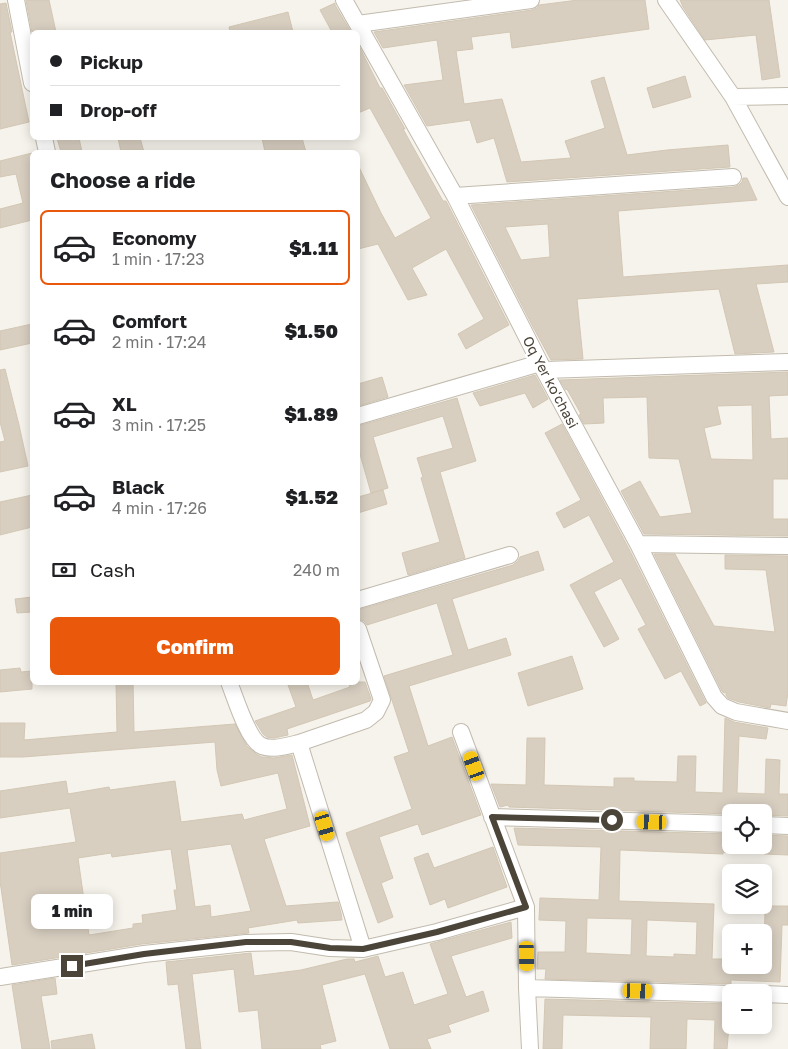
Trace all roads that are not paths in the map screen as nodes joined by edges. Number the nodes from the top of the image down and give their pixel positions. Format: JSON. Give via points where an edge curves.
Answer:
{"nodes":[{"id":1,"x":16,"y":0,"type":"edge"},
{"id":2,"x":344,"y":0,"type":"edge"},
{"id":3,"x":531,"y":0,"type":"edge"},
{"id":4,"x":666,"y":0,"type":"edge"},
{"id":5,"x":358,"y":24,"type":"junction"},
{"id":6,"x":30,"y":73,"type":"edge"},
{"id":7,"x":788,"y":96,"type":"edge"},
{"id":8,"x":733,"y":97,"type":"junction"},
{"id":9,"x":733,"y":177,"type":"dead end"},
{"id":10,"x":455,"y":196,"type":"junction"},
{"id":11,"x":788,"y":197,"type":"edge"},
{"id":12,"x":788,"y":362,"type":"edge"},
{"id":13,"x":542,"y":367,"type":"junction"},
{"id":14,"x":360,"y":415,"type":"edge"},
{"id":15,"x":638,"y":544,"type":"junction"},
{"id":16,"x":788,"y":546,"type":"edge"},
{"id":17,"x":510,"y":555,"type":"dead end"},
{"id":18,"x":360,"y":599,"type":"edge"},
{"id":19,"x":360,"y":635,"type":"edge"},
{"id":20,"x":230,"y":685,"type":"edge"},
{"id":21,"x":788,"y":720,"type":"edge"},
{"id":22,"x":461,"y":732,"type":"dead end"},
{"id":23,"x":299,"y":743,"type":"junction"},
{"id":24,"x":492,"y":817,"type":"junction"},
{"id":25,"x":722,"y":824,"type":"edge"},
{"id":26,"x":772,"y":825,"type":"edge"},
{"id":27,"x":788,"y":826,"type":"edge"},
{"id":28,"x":526,"y":907,"type":"junction"},
{"id":29,"x":363,"y":949,"type":"junction"},
{"id":30,"x":0,"y":977,"type":"edge"},
{"id":31,"x":527,"y":988,"type":"junction"},
{"id":32,"x":722,"y":994,"type":"edge"},
{"id":33,"x":772,"y":994,"type":"edge"},
{"id":34,"x":788,"y":995,"type":"edge"},
{"id":35,"x":530,"y":1049,"type":"edge"}],
"edges":[{"from":1,"to":6,"type":"street"},
{"from":2,"to":5,"type":"street","name":"Oq Yer koʻchasi"},
{"from":3,"to":5,"type":"street"},
{"from":4,"to":8,"type":"street"},
{"from":5,"to":10,"type":"street","name":"Oq Yer koʻchasi"},
{"from":7,"to":8,"type":"street"},
{"from":8,"to":11,"type":"street"},
{"from":9,"to":10,"type":"street"},
{"from":10,"to":13,"type":"street","name":"Oq Yer koʻchasi"},
{"from":12,"to":13,"type":"street"},
{"from":13,"to":14,"type":"street"},
{"from":13,"to":15,"type":"street","name":"Oq Yer koʻchasi"},
{"from":15,"to":16,"type":"street"},
{"from":15,"to":21,"type":"street","name":"Oq Yer koʻchasi","via":[[711,691],[722,706],[736,712]]},
{"from":17,"to":18,"type":"street"},
{"from":19,"to":23,"type":"street","via":[[382,700],[376,712],[366,720]]},
{"from":20,"to":23,"type":"street","via":[[253,739],[261,746],[270,748]]},
{"from":22,"to":24,"type":"street"},
{"from":23,"to":29,"type":"street"},
{"from":24,"to":25,"type":"street"},
{"from":24,"to":28,"type":"street"},
{"from":26,"to":27,"type":"street"},
{"from":28,"to":29,"type":"street"},
{"from":28,"to":31,"type":"street"},
{"from":29,"to":30,"type":"street","via":[[291,942],[246,942]]},
{"from":31,"to":32,"type":"street"},
{"from":31,"to":35,"type":"street"},
{"from":33,"to":34,"type":"street"}]}
